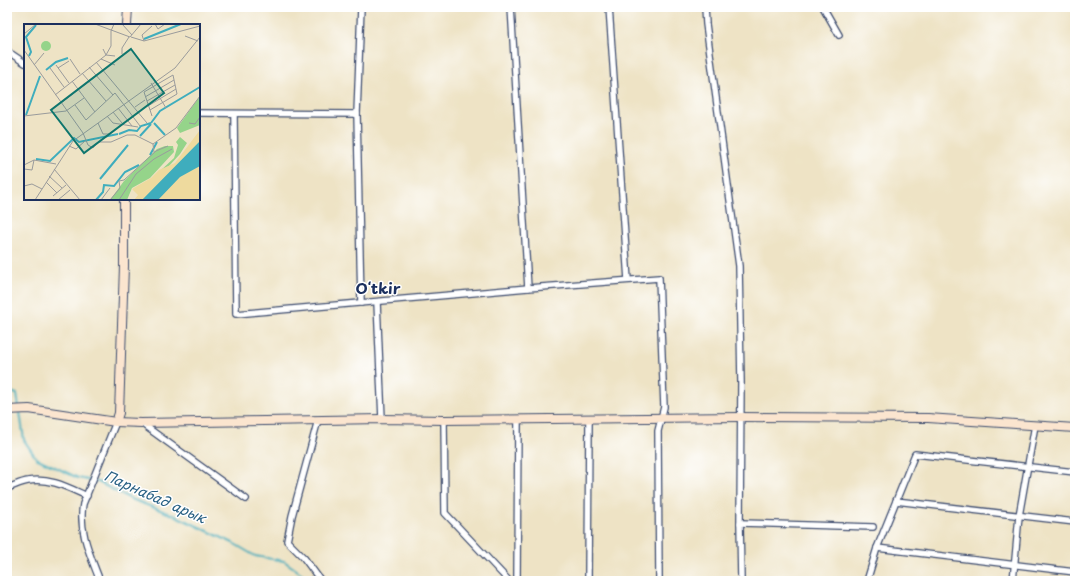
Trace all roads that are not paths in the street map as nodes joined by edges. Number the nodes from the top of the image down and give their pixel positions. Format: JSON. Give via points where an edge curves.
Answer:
{"nodes":[{"id":1,"x":128,"y":7,"type":"edge"},
{"id":2,"x":361,"y":7,"type":"edge"},
{"id":3,"x":511,"y":7,"type":"edge"},
{"id":4,"x":609,"y":7,"type":"edge"},
{"id":5,"x":705,"y":7,"type":"edge"},
{"id":6,"x":823,"y":7,"type":"edge"},
{"id":7,"x":127,"y":24,"type":"edge"},
{"id":8,"x":838,"y":35,"type":"dead end"},
{"id":9,"x":7,"y":50,"type":"edge"},
{"id":10,"x":24,"y":62,"type":"edge"},
{"id":11,"x":200,"y":113,"type":"edge"},
{"id":12,"x":234,"y":114,"type":"junction"},
{"id":13,"x":357,"y":114,"type":"junction"},
{"id":14,"x":124,"y":200,"type":"edge"},
{"id":15,"x":628,"y":280,"type":"junction"},
{"id":16,"x":528,"y":288,"type":"junction"},
{"id":17,"x":361,"y":302,"type":"junction"},
{"id":18,"x":377,"y":302,"type":"junction"},
{"id":19,"x":10,"y":409,"type":"edge"},
{"id":20,"x":741,"y":417,"type":"junction"},
{"id":21,"x":589,"y":418,"type":"junction"},
{"id":22,"x":661,"y":418,"type":"junction"},
{"id":23,"x":382,"y":419,"type":"junction"},
{"id":24,"x":518,"y":419,"type":"junction"},
{"id":25,"x":318,"y":420,"type":"junction"},
{"id":26,"x":444,"y":420,"type":"junction"},
{"id":27,"x":116,"y":422,"type":"junction"},
{"id":28,"x":141,"y":423,"type":"junction"},
{"id":29,"x":1035,"y":425,"type":"junction"},
{"id":30,"x":1075,"y":428,"type":"edge"},
{"id":31,"x":1027,"y":467,"type":"junction"},
{"id":32,"x":1075,"y":472,"type":"edge"},
{"id":33,"x":7,"y":488,"type":"edge"},
{"id":34,"x":87,"y":496,"type":"junction"},
{"id":35,"x":246,"y":499,"type":"dead end"},
{"id":36,"x":896,"y":501,"type":"junction"},
{"id":37,"x":1019,"y":516,"type":"junction"},
{"id":38,"x":1075,"y":522,"type":"edge"},
{"id":39,"x":740,"y":523,"type":"junction"},
{"id":40,"x":873,"y":527,"type":"dead end"},
{"id":41,"x":877,"y":548,"type":"junction"},
{"id":42,"x":1014,"y":564,"type":"junction"},
{"id":43,"x":1075,"y":572,"type":"edge"},
{"id":44,"x":100,"y":581,"type":"edge"},
{"id":45,"x":321,"y":581,"type":"edge"},
{"id":46,"x":509,"y":581,"type":"edge"},
{"id":47,"x":517,"y":581,"type":"edge"},
{"id":48,"x":588,"y":581,"type":"edge"},
{"id":49,"x":659,"y":581,"type":"edge"},
{"id":50,"x":741,"y":581,"type":"edge"},
{"id":51,"x":867,"y":581,"type":"edge"},
{"id":52,"x":1013,"y":581,"type":"edge"}],
"edges":[{"from":1,"to":7,"type":"street"},
{"from":2,"to":13,"type":"street"},
{"from":3,"to":16,"type":"street"},
{"from":4,"to":15,"type":"street"},
{"from":5,"to":20,"type":"street","via":[[739,266]]},
{"from":6,"to":8,"type":"street"},
{"from":9,"to":10,"type":"street"},
{"from":11,"to":12,"type":"street"},
{"from":12,"to":13,"type":"street"},
{"from":12,"to":17,"type":"street","via":[[236,314]]},
{"from":13,"to":17,"type":"street"},
{"from":14,"to":27,"type":"street","via":[[119,413]]},
{"from":15,"to":16,"type":"street"},
{"from":15,"to":22,"type":"street","via":[[659,278],[664,407]]},
{"from":16,"to":18,"type":"street"},
{"from":17,"to":18,"type":"street"},
{"from":18,"to":23,"type":"street"},
{"from":19,"to":27,"type":"street","via":[[29,409]]},
{"from":20,"to":22,"type":"street"},
{"from":20,"to":29,"type":"street","via":[[928,418]]},
{"from":20,"to":39,"type":"street"},
{"from":21,"to":22,"type":"street"},
{"from":21,"to":24,"type":"street"},
{"from":21,"to":48,"type":"street"},
{"from":22,"to":49,"type":"street","via":[[658,431]]},
{"from":23,"to":25,"type":"street"},
{"from":23,"to":26,"type":"street"},
{"from":24,"to":26,"type":"street"},
{"from":24,"to":47,"type":"street"},
{"from":25,"to":28,"type":"street"},
{"from":25,"to":45,"type":"street","via":[[287,541]]},
{"from":26,"to":46,"type":"street","via":[[446,513]]},
{"from":27,"to":28,"type":"street"},
{"from":27,"to":34,"type":"street"},
{"from":28,"to":35,"type":"street"},
{"from":29,"to":30,"type":"street"},
{"from":29,"to":31,"type":"street"},
{"from":31,"to":32,"type":"street"},
{"from":31,"to":36,"type":"street","via":[[915,454]]},
{"from":31,"to":37,"type":"street"},
{"from":33,"to":34,"type":"street","via":[[37,480],[59,484]]},
{"from":34,"to":44,"type":"street","via":[[83,504],[82,526]]},
{"from":36,"to":37,"type":"street"},
{"from":36,"to":41,"type":"street"},
{"from":37,"to":38,"type":"street"},
{"from":37,"to":42,"type":"street"},
{"from":39,"to":40,"type":"street"},
{"from":39,"to":50,"type":"street"},
{"from":41,"to":42,"type":"street"},
{"from":41,"to":51,"type":"street"},
{"from":42,"to":43,"type":"street"},
{"from":42,"to":52,"type":"street"}]}
